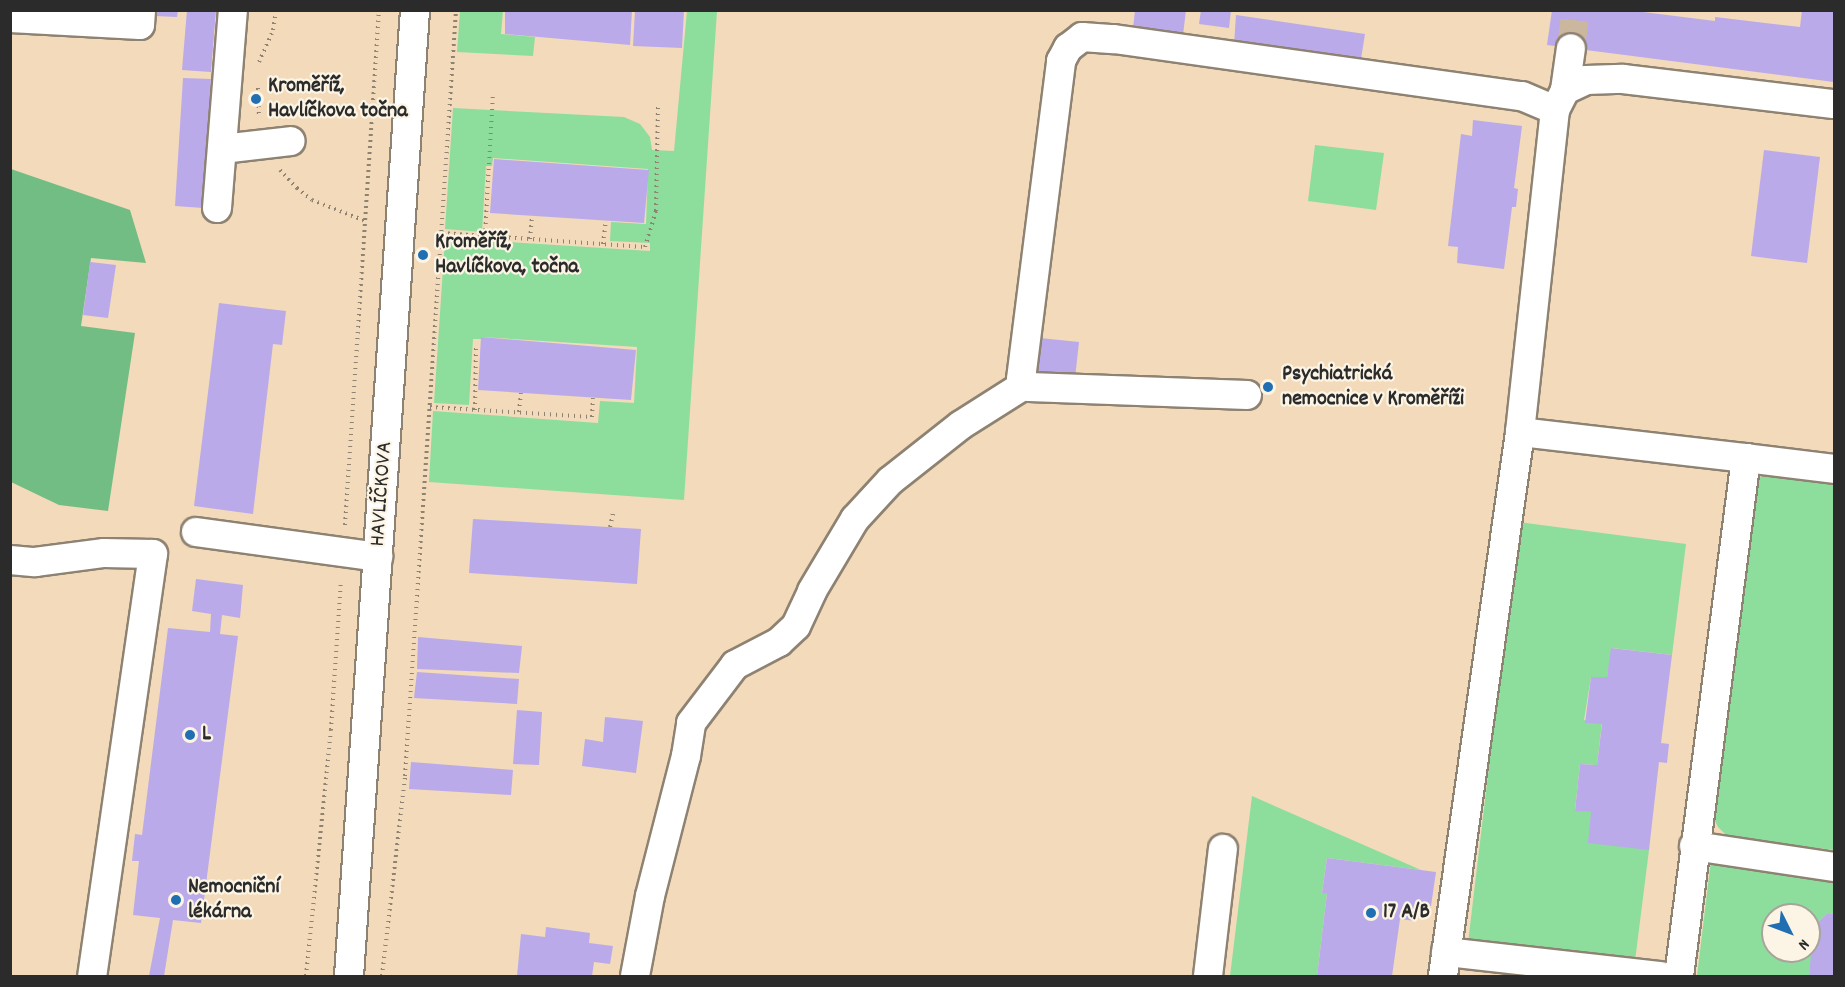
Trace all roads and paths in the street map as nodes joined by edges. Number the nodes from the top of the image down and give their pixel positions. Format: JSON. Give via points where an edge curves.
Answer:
{"nodes":[{"id":1,"x":141,"y":10,"type":"edge"},
{"id":2,"x":233,"y":10,"type":"edge"},
{"id":3,"x":379,"y":10,"type":"edge"},
{"id":4,"x":416,"y":10,"type":"edge"},
{"id":5,"x":456,"y":10,"type":"edge"},
{"id":6,"x":10,"y":18,"type":"edge"},
{"id":7,"x":1571,"y":48,"type":"tunnel mouth"},
{"id":8,"x":493,"y":93,"type":"dead end"},
{"id":9,"x":1560,"y":100,"type":"junction"},
{"id":10,"x":658,"y":103,"type":"dead end"},
{"id":11,"x":1834,"y":104,"type":"edge"},
{"id":12,"x":291,"y":141,"type":"dead end"},
{"id":13,"x":222,"y":149,"type":"junction"},
{"id":14,"x":369,"y":154,"type":"dead end"},
{"id":15,"x":218,"y":208,"type":"dead end"},
{"id":16,"x":532,"y":216,"type":"dead end"},
{"id":17,"x":606,"y":221,"type":"dead end"},
{"id":18,"x":442,"y":234,"type":"junction"},
{"id":19,"x":485,"y":236,"type":"junction"},
{"id":20,"x":530,"y":239,"type":"junction"},
{"id":21,"x":603,"y":244,"type":"junction"},
{"id":22,"x":476,"y":347,"type":"dead end"},
{"id":23,"x":1024,"y":385,"type":"junction"},
{"id":24,"x":521,"y":393,"type":"dead end"},
{"id":25,"x":1247,"y":395,"type":"dead end"},
{"id":26,"x":593,"y":398,"type":"dead end"},
{"id":27,"x":430,"y":407,"type":"junction"},
{"id":28,"x":475,"y":410,"type":"junction"},
{"id":29,"x":519,"y":412,"type":"junction"},
{"id":30,"x":1520,"y":432,"type":"junction"},
{"id":31,"x":1746,"y":458,"type":"junction"},
{"id":32,"x":1834,"y":469,"type":"edge"},
{"id":33,"x":613,"y":513,"type":"dead end"},
{"id":34,"x":610,"y":527,"type":"dead end"},
{"id":35,"x":196,"y":532,"type":"dead end"},
{"id":36,"x":378,"y":557,"type":"junction"},
{"id":37,"x":10,"y":560,"type":"edge"},
{"id":38,"x":1695,"y":846,"type":"junction"},
{"id":39,"x":1223,"y":849,"type":"dead end"},
{"id":40,"x":1834,"y":867,"type":"edge"},
{"id":41,"x":1445,"y":964,"type":"edge"},
{"id":42,"x":93,"y":976,"type":"edge"},
{"id":43,"x":349,"y":976,"type":"edge"},
{"id":44,"x":382,"y":976,"type":"edge"},
{"id":45,"x":637,"y":976,"type":"edge"},
{"id":46,"x":1208,"y":976,"type":"edge"},
{"id":47,"x":1661,"y":976,"type":"edge"},
{"id":48,"x":1679,"y":976,"type":"edge"}],
"edges":[{"from":1,"to":6,"type":"street","via":[[140,25]]},
{"from":2,"to":13,"type":"street"},
{"from":3,"to":14,"type":"path"},
{"from":4,"to":36,"type":"street","name":"HAVLÍČKOVA"},
{"from":5,"to":18,"type":"path"},
{"from":7,"to":9,"type":"street"},
{"from":8,"to":19,"type":"path"},
{"from":9,"to":11,"type":"street","via":[[1586,80],[1623,79]]},
{"from":9,"to":23,"type":"street","via":[[1082,37],[1068,48],[1061,61],[1021,379]]},
{"from":9,"to":30,"type":"street"},
{"from":10,"to":21,"type":"path","via":[[656,211],[645,247]]},
{"from":12,"to":13,"type":"street"},
{"from":13,"to":15,"type":"street"},
{"from":16,"to":20,"type":"path"},
{"from":17,"to":21,"type":"path"},
{"from":18,"to":19,"type":"path"},
{"from":18,"to":27,"type":"path"},
{"from":19,"to":20,"type":"path"},
{"from":20,"to":21,"type":"path"},
{"from":22,"to":28,"type":"path"},
{"from":23,"to":25,"type":"street"},
{"from":23,"to":45,"type":"street","via":[[961,425],[890,481],[855,519],[796,626],[779,642],[735,665],[691,723],[650,896]]},
{"from":24,"to":29,"type":"path"},
{"from":26,"to":29,"type":"path","via":[[592,417]]},
{"from":27,"to":28,"type":"path"},
{"from":27,"to":44,"type":"path","via":[[405,776]]},
{"from":28,"to":29,"type":"path"},
{"from":30,"to":31,"type":"street"},
{"from":30,"to":41,"type":"street"},
{"from":31,"to":32,"type":"street"},
{"from":31,"to":38,"type":"street"},
{"from":33,"to":34,"type":"path"},
{"from":35,"to":36,"type":"street"},
{"from":36,"to":43,"type":"street","name":"HAVLÍČKOVA"},
{"from":37,"to":42,"type":"street","via":[[35,562],[104,553],[153,554]]},
{"from":38,"to":40,"type":"street"},
{"from":38,"to":48,"type":"street"},
{"from":39,"to":46,"type":"street"},
{"from":41,"to":47,"type":"street"}]}
